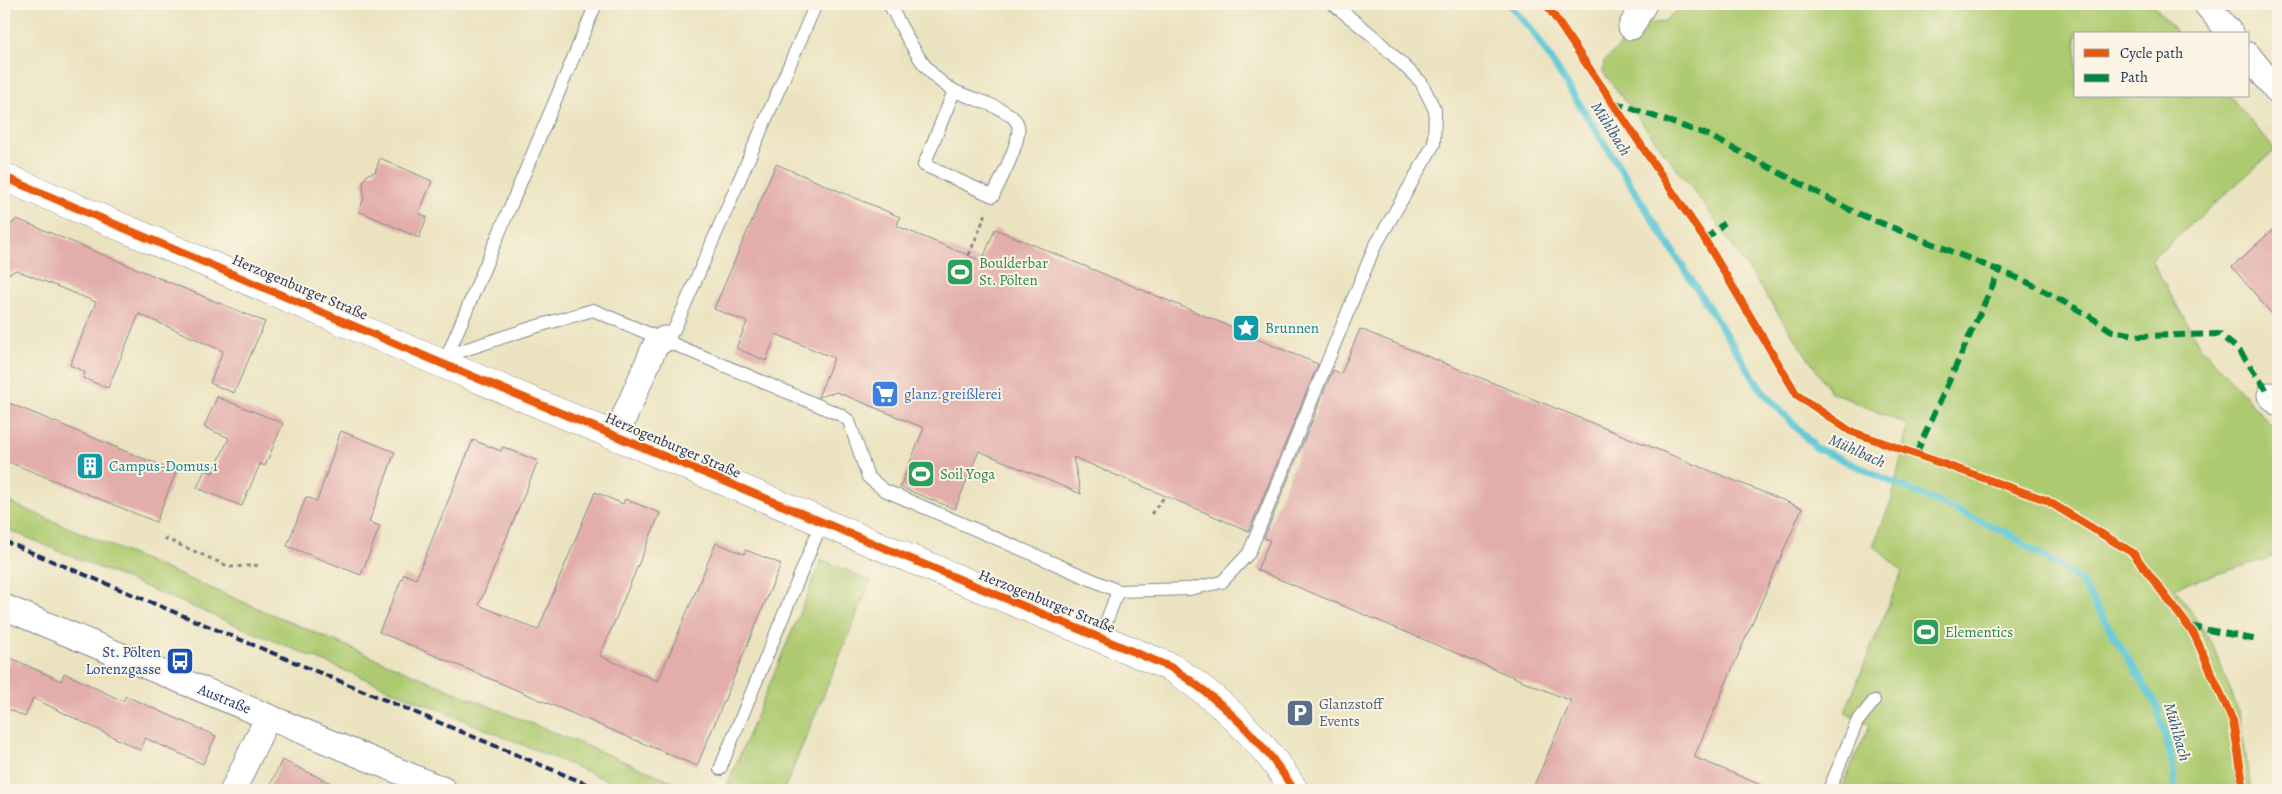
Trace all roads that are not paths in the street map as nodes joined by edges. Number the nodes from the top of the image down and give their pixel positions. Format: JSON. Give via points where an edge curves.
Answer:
{"nodes":[{"id":1,"x":596,"y":4,"type":"edge"},
{"id":2,"x":816,"y":4,"type":"edge"},
{"id":3,"x":889,"y":4,"type":"edge"},
{"id":4,"x":1333,"y":4,"type":"edge"},
{"id":5,"x":1644,"y":4,"type":"edge"},
{"id":6,"x":2206,"y":4,"type":"edge"},
{"id":7,"x":1631,"y":27,"type":"dead end"},
{"id":8,"x":2229,"y":32,"type":"edge"},
{"id":9,"x":2250,"y":57,"type":"edge"},
{"id":10,"x":954,"y":91,"type":"junction"},
{"id":11,"x":2278,"y":92,"type":"edge"},
{"id":12,"x":4,"y":177,"type":"edge"},
{"id":13,"x":664,"y":339,"type":"junction"},
{"id":14,"x":445,"y":360,"type":"junction"},
{"id":15,"x":616,"y":436,"type":"junction"},
{"id":16,"x":822,"y":522,"type":"junction"},
{"id":17,"x":1118,"y":591,"type":"junction"},
{"id":18,"x":4,"y":607,"type":"edge"},
{"id":19,"x":1100,"y":638,"type":"junction"},
{"id":20,"x":1874,"y":701,"type":"dead end"},
{"id":21,"x":268,"y":717,"type":"junction"},
{"id":22,"x":720,"y":769,"type":"dead end"},
{"id":23,"x":233,"y":790,"type":"edge"},
{"id":24,"x":444,"y":790,"type":"edge"},
{"id":25,"x":1294,"y":790,"type":"edge"},
{"id":26,"x":1829,"y":790,"type":"edge"}],
"edges":[{"from":1,"to":14,"type":"lane"},
{"from":2,"to":13,"type":"lane","via":[[674,330]]},
{"from":3,"to":10,"type":"lane","via":[[924,67]]},
{"from":4,"to":17,"type":"lane","via":[[1373,36],[1421,82],[1435,110],[1434,144],[1374,248],[1249,553],[1222,582],[1190,589]]},
{"from":5,"to":7,"type":"street"},
{"from":6,"to":8,"type":"street"},
{"from":9,"to":11,"type":"street"},
{"from":10,"to":10,"type":"lane","via":[[924,165],[993,196],[1019,135],[1018,123],[1008,112]]},
{"from":12,"to":14,"type":"street","name":"Herzogenburger Straße"},
{"from":13,"to":14,"type":"lane","via":[[593,310],[531,328]]},
{"from":13,"to":15,"type":"street","via":[[655,346]]},
{"from":13,"to":17,"type":"lane","via":[[841,414],[849,421],[868,477],[884,490]]},
{"from":14,"to":15,"type":"street","name":"Herzogenburger Straße"},
{"from":15,"to":16,"type":"street","name":"Herzogenburger Straße"},
{"from":16,"to":19,"type":"street","name":"Herzogenburger Straße"},
{"from":16,"to":22,"type":"lane"},
{"from":17,"to":19,"type":"lane"},
{"from":18,"to":21,"type":"street","name":"Austraße"},
{"from":19,"to":25,"type":"street","name":"Herzogenburger Straße","via":[[1170,667],[1197,684],[1280,768]]},
{"from":20,"to":26,"type":"lane","via":[[1857,722]]},
{"from":21,"to":23,"type":"street"},
{"from":21,"to":24,"type":"street","name":"Austraße"}]}
